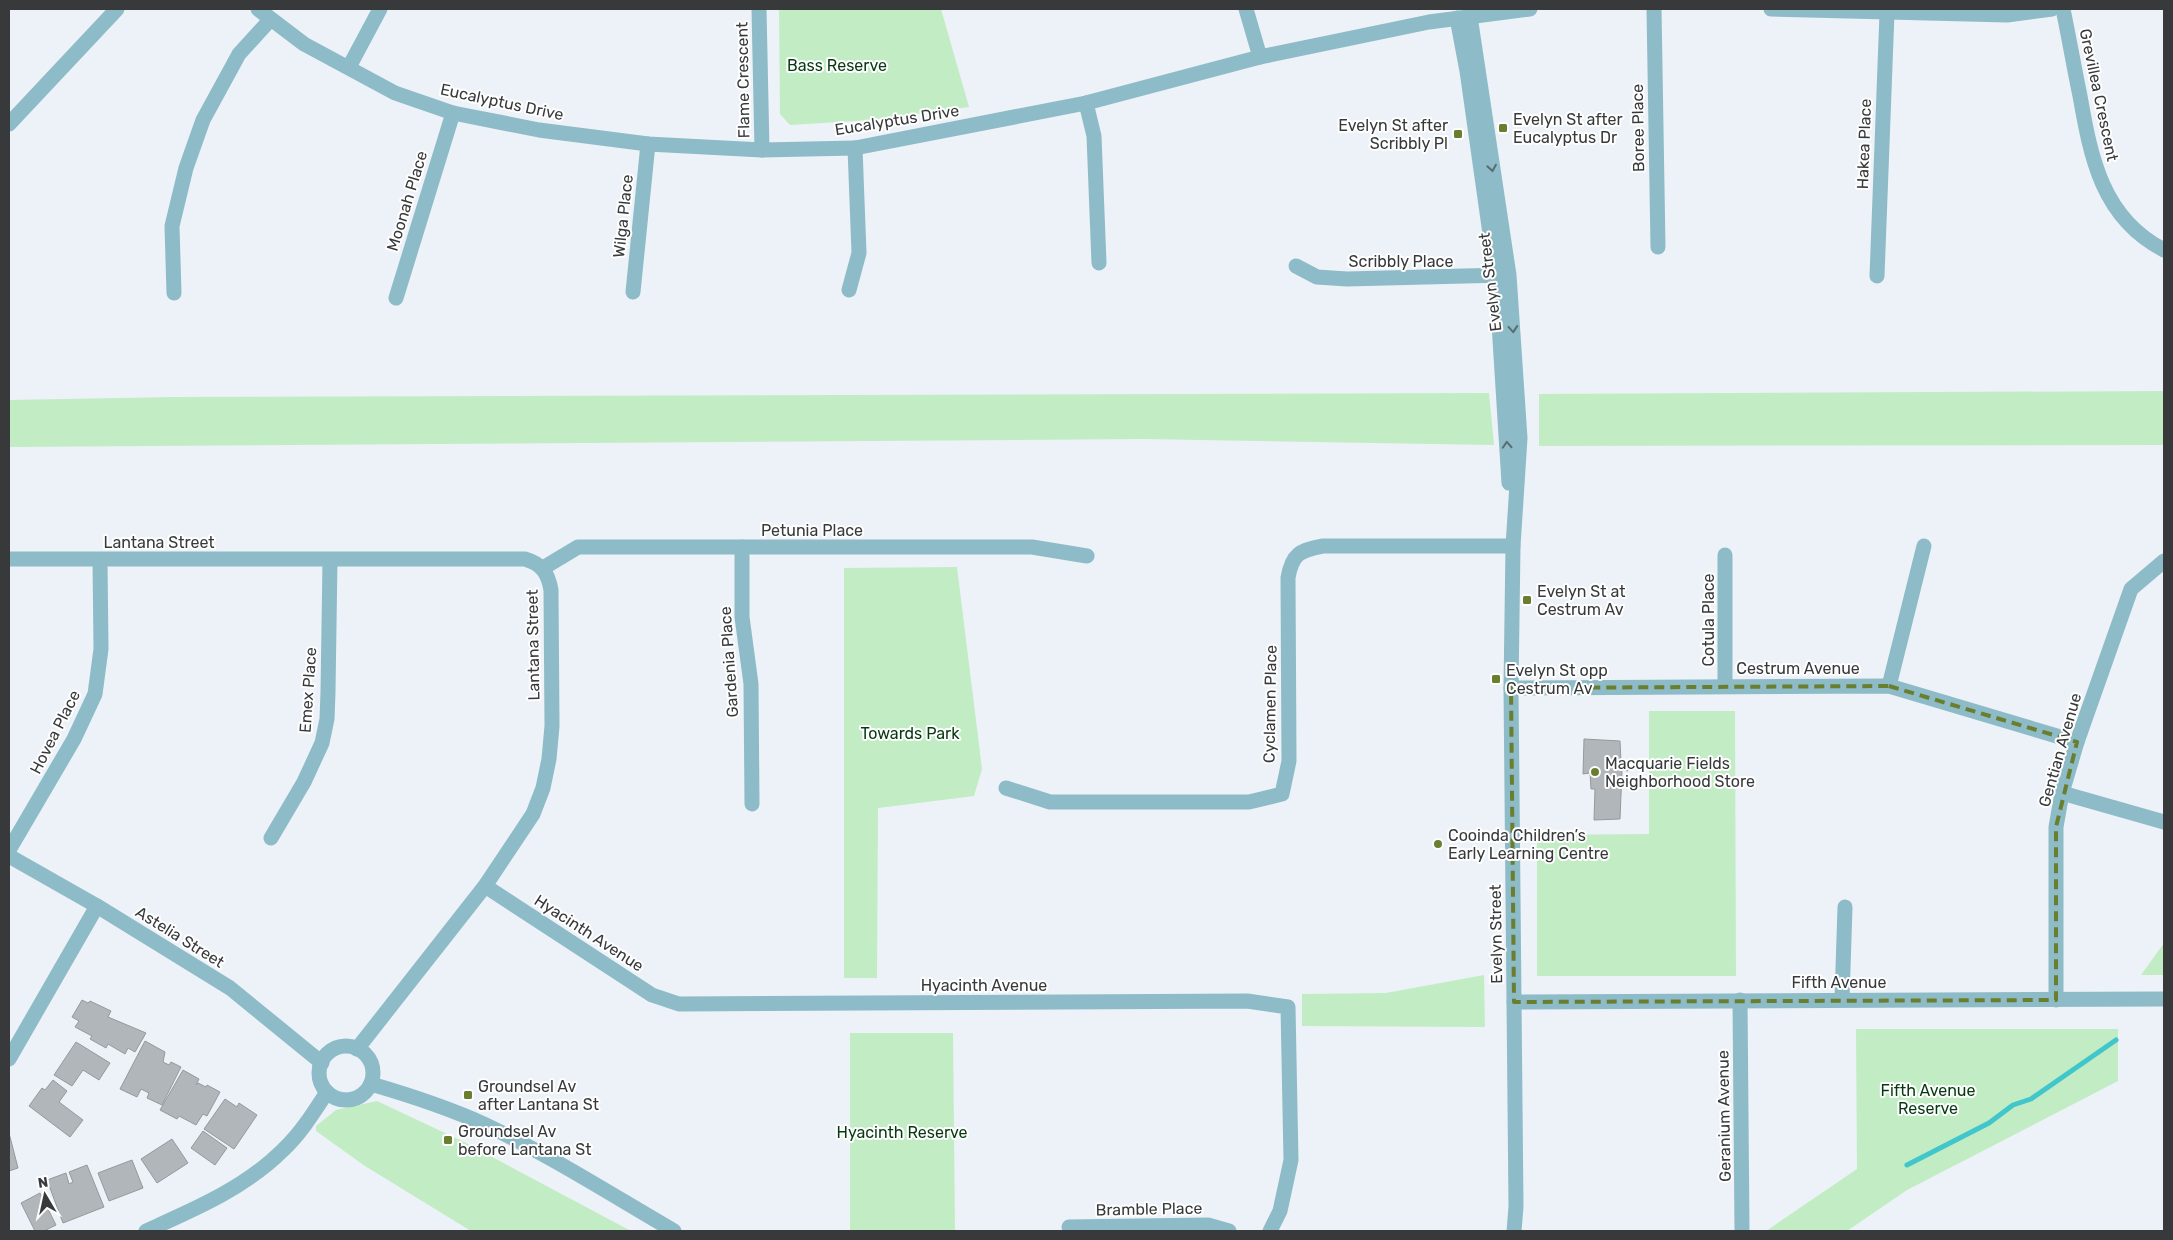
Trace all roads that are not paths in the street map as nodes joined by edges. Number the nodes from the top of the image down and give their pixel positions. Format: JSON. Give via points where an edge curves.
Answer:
{"nodes":[{"id":1,"x":117,"y":9,"type":"edge"},
{"id":2,"x":258,"y":9,"type":"edge"},
{"id":3,"x":380,"y":9,"type":"edge"},
{"id":4,"x":759,"y":9,"type":"edge"},
{"id":5,"x":1246,"y":9,"type":"edge"},
{"id":6,"x":1530,"y":9,"type":"edge"},
{"id":7,"x":1654,"y":9,"type":"edge"},
{"id":8,"x":1771,"y":9,"type":"edge"},
{"id":9,"x":2052,"y":9,"type":"edge"},
{"id":10,"x":2064,"y":9,"type":"edge"},
{"id":11,"x":1938,"y":11,"type":"edge"},
{"id":12,"x":1886,"y":13,"type":"junction"},
{"id":13,"x":1463,"y":17,"type":"junction"},
{"id":14,"x":270,"y":20,"type":"junction"},
{"id":15,"x":1260,"y":57,"type":"junction"},
{"id":16,"x":349,"y":67,"type":"junction"},
{"id":17,"x":1086,"y":103,"type":"junction"},
{"id":18,"x":452,"y":113,"type":"junction"},
{"id":19,"x":9,"y":124,"type":"edge"},
{"id":20,"x":648,"y":144,"type":"junction"},
{"id":21,"x":855,"y":148,"type":"junction"},
{"id":22,"x":762,"y":150,"type":"junction"},
{"id":23,"x":1658,"y":246,"type":"dead end"},
{"id":24,"x":2164,"y":250,"type":"edge"},
{"id":25,"x":1099,"y":263,"type":"dead end"},
{"id":26,"x":1296,"y":266,"type":"dead end"},
{"id":27,"x":1502,"y":276,"type":"junction"},
{"id":28,"x":1876,"y":276,"type":"dead end"},
{"id":29,"x":849,"y":290,"type":"dead end"},
{"id":30,"x":633,"y":292,"type":"dead end"},
{"id":31,"x":174,"y":293,"type":"dead end"},
{"id":32,"x":396,"y":298,"type":"dead end"},
{"id":33,"x":1513,"y":546,"type":"junction"},
{"id":34,"x":1924,"y":546,"type":"dead end"},
{"id":35,"x":742,"y":547,"type":"junction"},
{"id":36,"x":1725,"y":555,"type":"dead end"},
{"id":37,"x":1087,"y":556,"type":"dead end"},
{"id":38,"x":9,"y":559,"type":"edge"},
{"id":39,"x":100,"y":560,"type":"junction"},
{"id":40,"x":330,"y":560,"type":"junction"},
{"id":41,"x":2164,"y":562,"type":"edge"},
{"id":42,"x":543,"y":568,"type":"junction"},
{"id":43,"x":1725,"y":686,"type":"junction"},
{"id":44,"x":1889,"y":686,"type":"junction"},
{"id":45,"x":1510,"y":688,"type":"junction"},
{"id":46,"x":2077,"y":742,"type":"junction"},
{"id":47,"x":1006,"y":788,"type":"dead end"},
{"id":48,"x":2062,"y":793,"type":"junction"},
{"id":49,"x":752,"y":804,"type":"dead end"},
{"id":50,"x":2164,"y":822,"type":"edge"},
{"id":51,"x":271,"y":838,"type":"dead end"},
{"id":52,"x":9,"y":850,"type":"edge"},
{"id":53,"x":9,"y":856,"type":"edge"},
{"id":54,"x":484,"y":886,"type":"junction"},
{"id":55,"x":97,"y":906,"type":"junction"},
{"id":56,"x":1845,"y":907,"type":"dead end"},
{"id":57,"x":1740,"y":1000,"type":"junction"},
{"id":58,"x":1842,"y":1000,"type":"junction"},
{"id":59,"x":2056,"y":1000,"type":"junction"},
{"id":60,"x":2164,"y":1000,"type":"edge"},
{"id":61,"x":1514,"y":1002,"type":"junction"},
{"id":62,"x":357,"y":1049,"type":"junction"},
{"id":63,"x":9,"y":1058,"type":"edge"},
{"id":64,"x":322,"y":1063,"type":"junction"},
{"id":65,"x":371,"y":1084,"type":"junction"},
{"id":66,"x":327,"y":1092,"type":"junction"},
{"id":67,"x":1069,"y":1227,"type":"dead end"},
{"id":68,"x":146,"y":1231,"type":"edge"},
{"id":69,"x":674,"y":1231,"type":"edge"},
{"id":70,"x":1229,"y":1231,"type":"edge"},
{"id":71,"x":1270,"y":1231,"type":"edge"},
{"id":72,"x":1514,"y":1231,"type":"edge"},
{"id":73,"x":1742,"y":1231,"type":"edge"}],
"edges":[{"from":1,"to":19,"type":"street"},
{"from":2,"to":14,"type":"street","name":"Eucalyptus Drive"},
{"from":3,"to":16,"type":"street"},
{"from":4,"to":22,"type":"street","name":"Flame Crescent"},
{"from":5,"to":15,"type":"street"},
{"from":6,"to":13,"type":"street","name":"Eucalyptus Drive"},
{"from":7,"to":23,"type":"street","name":"Boree Place"},
{"from":8,"to":12,"type":"street"},
{"from":9,"to":11,"type":"street","via":[[2007,15]]},
{"from":10,"to":24,"type":"street","name":"Grevillea Crescent","via":[[2096,170],[2109,197],[2129,225]]},
{"from":11,"to":12,"type":"street"},
{"from":12,"to":28,"type":"street","name":"Hakea Place"},
{"from":13,"to":15,"type":"street","name":"Eucalyptus Drive"},
{"from":13,"to":27,"type":"street","name":"Evelyn Street","via":[[1467,71]]},
{"from":14,"to":16,"type":"street","name":"Eucalyptus Drive","via":[[304,44]]},
{"from":14,"to":31,"type":"street","via":[[239,54],[203,120],[186,168],[172,226]]},
{"from":15,"to":17,"type":"street","name":"Eucalyptus Drive"},
{"from":16,"to":18,"type":"street","name":"Eucalyptus Drive","via":[[395,93]]},
{"from":17,"to":21,"type":"street","name":"Eucalyptus Drive"},
{"from":17,"to":25,"type":"street","via":[[1094,136]]},
{"from":18,"to":20,"type":"street","name":"Eucalyptus Drive","via":[[540,130]]},
{"from":18,"to":32,"type":"street","name":"Moonah Place"},
{"from":20,"to":22,"type":"street","name":"Eucalyptus Drive"},
{"from":20,"to":30,"type":"street","name":"Wilga Place"},
{"from":21,"to":22,"type":"street","name":"Eucalyptus Drive"},
{"from":21,"to":29,"type":"street","via":[[859,253]]},
{"from":26,"to":27,"type":"street","name":"Scribbly Place","via":[[1317,277],[1347,279]]},
{"from":27,"to":33,"type":"street","name":"Evelyn Street"},
{"from":33,"to":45,"type":"street","name":"Evelyn Street"},
{"from":33,"to":47,"type":"street","name":"Cyclamen Place","via":[[1322,546],[1307,549],[1296,556],[1290,565],[1288,578],[1289,761],[1282,794],[1249,802],[1050,802]]},
{"from":34,"to":44,"type":"street"},
{"from":35,"to":37,"type":"street","name":"Petunia Place","via":[[1032,547]]},
{"from":35,"to":42,"type":"street","name":"Petunia Place","via":[[578,547]]},
{"from":35,"to":49,"type":"street","name":"Gardenia Place","via":[[742,617],[751,684]]},
{"from":36,"to":43,"type":"street","name":"Cotula Place"},
{"from":38,"to":39,"type":"street","name":"Lantana Street"},
{"from":39,"to":40,"type":"street","name":"Lantana Street"},
{"from":39,"to":52,"type":"street","name":"Hovea Place","via":[[101,649],[95,694],[74,739]]},
{"from":40,"to":42,"type":"street","name":"Lantana Street","via":[[525,559]]},
{"from":40,"to":51,"type":"street","name":"Emex Place","via":[[327,719],[322,743],[304,782]]},
{"from":41,"to":46,"type":"street","name":"Gentian Avenue","via":[[2131,589]]},
{"from":42,"to":54,"type":"street","name":"Lantana Street","via":[[551,590],[552,726],[549,759],[533,814]]},
{"from":43,"to":44,"type":"street","name":"Cestrum Avenue"},
{"from":43,"to":45,"type":"street","name":"Cestrum Avenue"},
{"from":44,"to":46,"type":"street","name":"Cestrum Avenue"},
{"from":45,"to":61,"type":"street","name":"Evelyn Street"},
{"from":46,"to":48,"type":"street","name":"Gentian Avenue"},
{"from":48,"to":50,"type":"street"},
{"from":48,"to":59,"type":"street","name":"Gentian Avenue","via":[[2056,827]]},
{"from":53,"to":55,"type":"street","name":"Astelia Street"},
{"from":54,"to":62,"type":"street","name":"Lantana Street"},
{"from":54,"to":71,"type":"street","name":"Hyacinth Avenue","via":[[652,995],[679,1004],[1247,1001],[1288,1007],[1291,1160],[1280,1211]]},
{"from":55,"to":63,"type":"street"},
{"from":55,"to":64,"type":"street","name":"Astelia Street","via":[[230,988]]},
{"from":56,"to":58,"type":"street"},
{"from":57,"to":58,"type":"street","name":"Fifth Avenue"},
{"from":57,"to":61,"type":"street","name":"Fifth Avenue"},
{"from":57,"to":73,"type":"street","name":"Geranium Avenue"},
{"from":58,"to":59,"type":"street","name":"Fifth Avenue"},
{"from":59,"to":60,"type":"street","name":"Fifth Avenue"},
{"from":61,"to":72,"type":"street","name":"Evelyn Street"},
{"from":62,"to":64,"type":"street","via":[[336,1049]]},
{"from":62,"to":65,"type":"street","via":[[371,1064]]},
{"from":64,"to":66,"type":"street","via":[[320,1078]]},
{"from":65,"to":66,"type":"street","via":[[365,1093],[351,1100],[340,1100]]},
{"from":65,"to":69,"type":"street","via":[[485,1124]]},
{"from":66,"to":68,"type":"street","via":[[308,1122],[283,1150],[248,1179],[208,1203]]},
{"from":67,"to":70,"type":"street","name":"Bramble Place","via":[[1208,1225]]}]}
